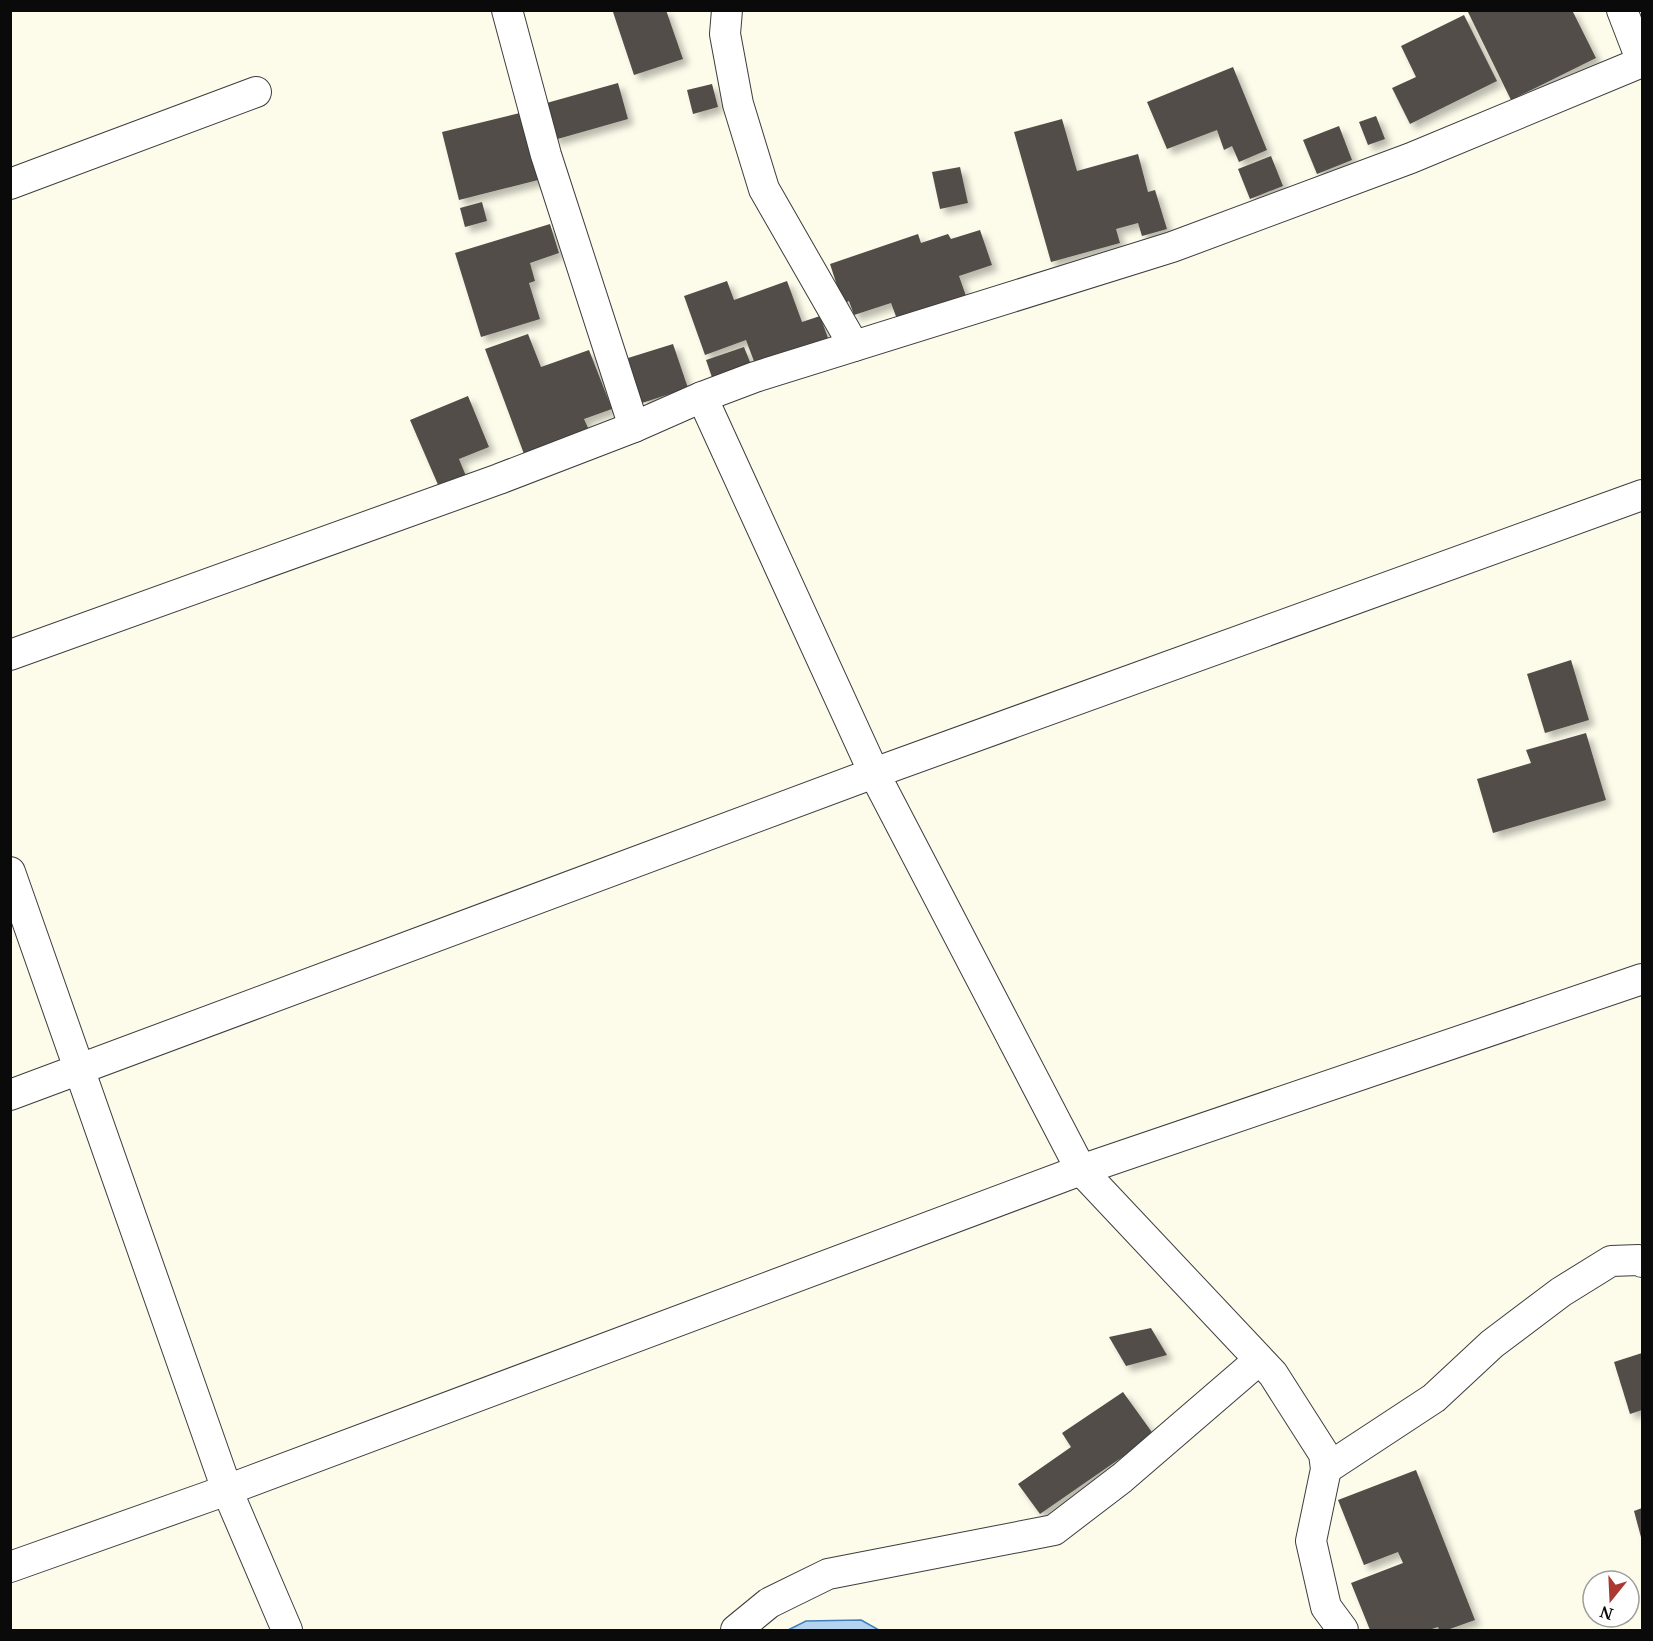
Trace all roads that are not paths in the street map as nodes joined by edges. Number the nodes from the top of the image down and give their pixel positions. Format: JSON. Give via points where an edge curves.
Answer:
{"nodes":[{"id":1,"x":507,"y":10,"type":"edge"},
{"id":2,"x":727,"y":10,"type":"edge"},
{"id":3,"x":1622,"y":10,"type":"edge"},
{"id":4,"x":1642,"y":62,"type":"edge"},
{"id":5,"x":256,"y":92,"type":"dead end"},
{"id":6,"x":10,"y":184,"type":"edge"},
{"id":7,"x":854,"y":346,"type":"junction"},
{"id":8,"x":702,"y":397,"type":"junction"},
{"id":9,"x":634,"y":427,"type":"junction"},
{"id":10,"x":1642,"y":495,"type":"edge"},
{"id":11,"x":10,"y":655,"type":"edge"},
{"id":12,"x":874,"y":773,"type":"junction"},
{"id":13,"x":10,"y":872,"type":"edge"},
{"id":14,"x":1642,"y":980,"type":"edge"},
{"id":15,"x":80,"y":1070,"type":"junction"},
{"id":16,"x":10,"y":1095,"type":"edge"},
{"id":17,"x":1081,"y":1170,"type":"junction"},
{"id":18,"x":1642,"y":1262,"type":"edge"},
{"id":19,"x":1259,"y":1360,"type":"junction"},
{"id":20,"x":1326,"y":1469,"type":"junction"},
{"id":21,"x":227,"y":1490,"type":"junction"},
{"id":22,"x":10,"y":1567,"type":"edge"},
{"id":23,"x":287,"y":1630,"type":"edge"},
{"id":24,"x":736,"y":1630,"type":"edge"},
{"id":25,"x":1343,"y":1630,"type":"edge"}],
"edges":[{"from":1,"to":9,"type":"street","via":[[546,155]]},
{"from":2,"to":7,"type":"street","via":[[725,34],[738,104],[764,189]]},
{"from":3,"to":4,"type":"street"},
{"from":4,"to":7,"type":"street","via":[[1412,159],[1172,247]]},
{"from":5,"to":6,"type":"street"},
{"from":7,"to":8,"type":"street"},
{"from":8,"to":9,"type":"street"},
{"from":8,"to":12,"type":"street"},
{"from":9,"to":11,"type":"street"},
{"from":10,"to":12,"type":"street"},
{"from":12,"to":15,"type":"street"},
{"from":12,"to":17,"type":"street"},
{"from":13,"to":15,"type":"street"},
{"from":14,"to":17,"type":"street"},
{"from":15,"to":16,"type":"street"},
{"from":15,"to":21,"type":"street"},
{"from":17,"to":19,"type":"street"},
{"from":17,"to":21,"type":"street"},
{"from":18,"to":20,"type":"street","via":[[1611,1261],[1561,1292],[1492,1344],[1434,1398]]},
{"from":19,"to":20,"type":"street","via":[[1273,1374],[1324,1454]]},
{"from":19,"to":24,"type":"street","via":[[1122,1478],[1054,1530],[828,1574],[769,1603]]},
{"from":20,"to":25,"type":"street","via":[[1311,1541],[1326,1607]]},
{"from":21,"to":22,"type":"street"},
{"from":21,"to":23,"type":"street"}]}
